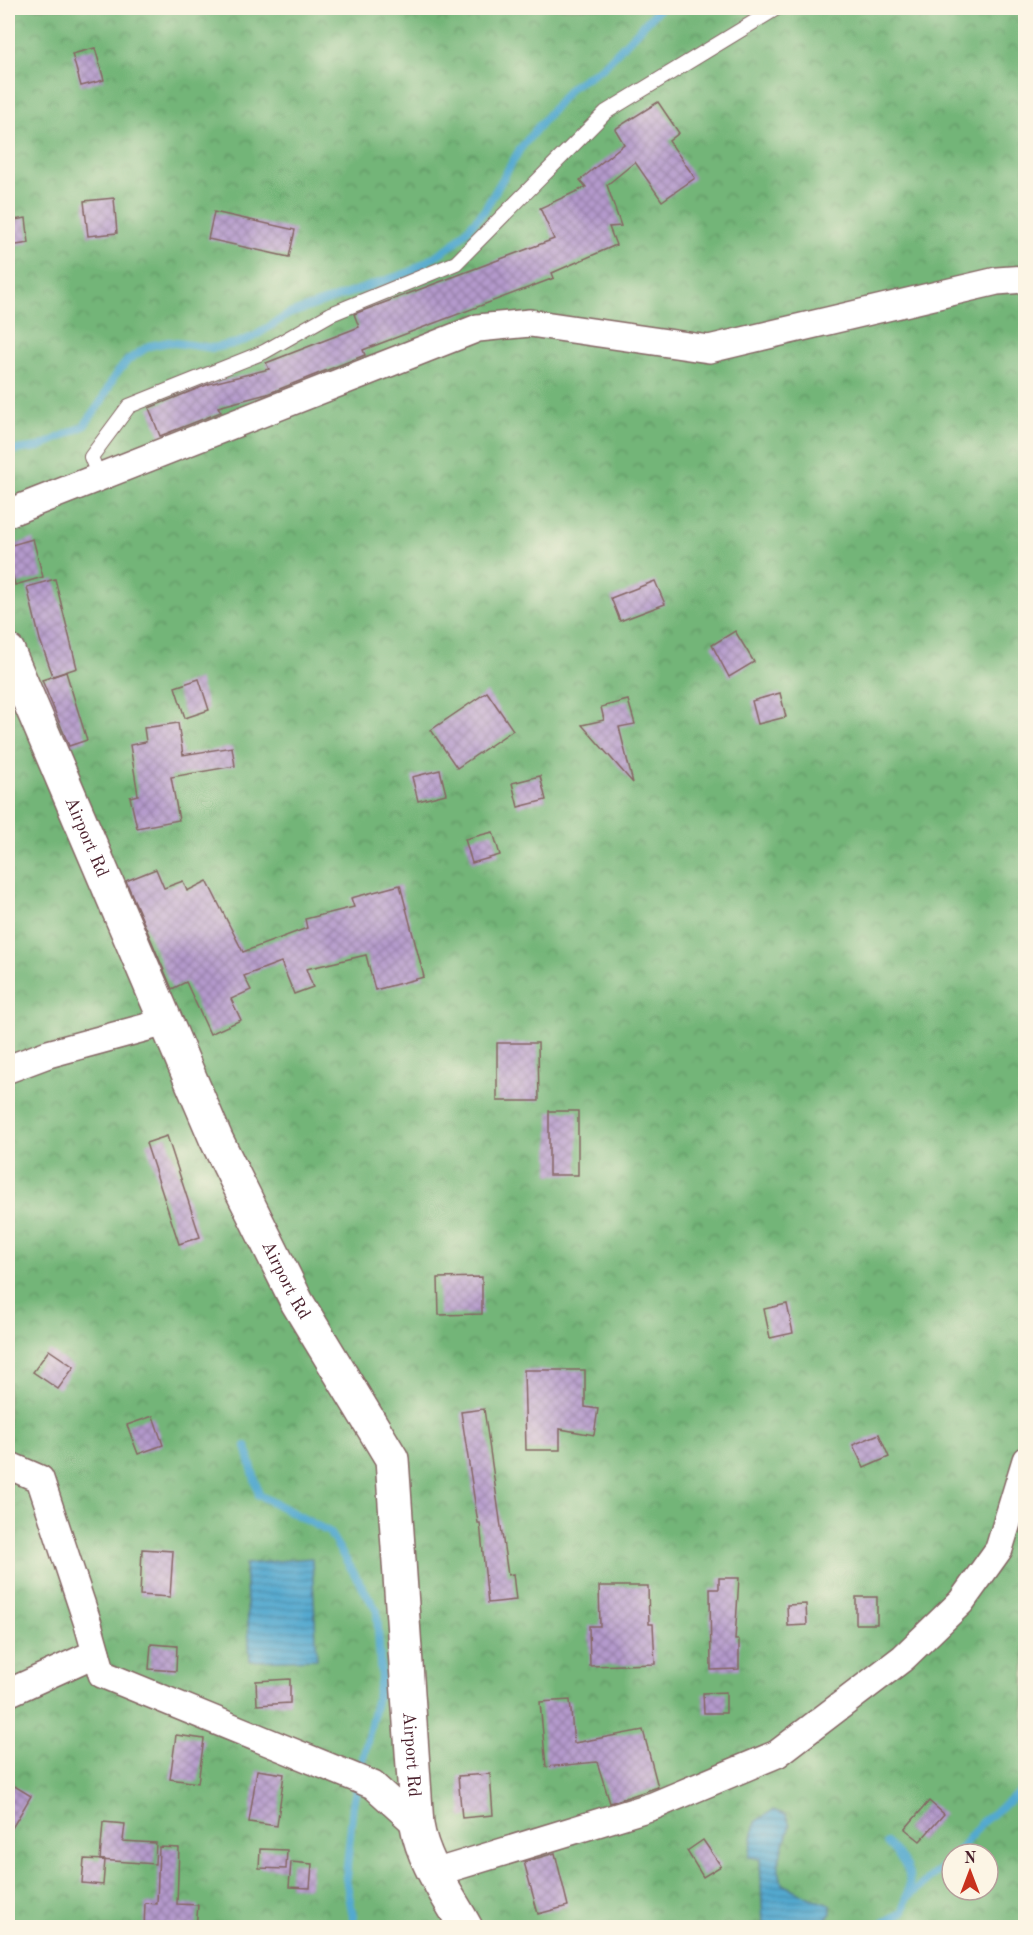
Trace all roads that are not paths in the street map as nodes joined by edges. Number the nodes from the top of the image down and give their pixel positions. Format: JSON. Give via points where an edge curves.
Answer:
{"nodes":[{"id":1,"x":777,"y":8,"type":"edge"},
{"id":2,"x":1026,"y":279,"type":"edge"},
{"id":3,"x":99,"y":477,"type":"junction"},
{"id":4,"x":8,"y":513,"type":"edge"},
{"id":5,"x":8,"y":651,"type":"edge"},
{"id":6,"x":166,"y":1022,"type":"junction"},
{"id":7,"x":8,"y":1069,"type":"edge"},
{"id":8,"x":1026,"y":1460,"type":"edge"},
{"id":9,"x":8,"y":1465,"type":"edge"},
{"id":10,"x":96,"y":1653,"type":"junction"},
{"id":11,"x":8,"y":1693,"type":"edge"},
{"id":12,"x":417,"y":1825,"type":"junction"},
{"id":13,"x":435,"y":1873,"type":"junction"},
{"id":14,"x":466,"y":1928,"type":"edge"}],
"edges":[{"from":1,"to":3,"type":"lane","via":[[606,112],[456,263],[331,314],[264,352],[129,406],[91,457]]},
{"from":2,"to":3,"type":"street","via":[[997,281],[709,349],[530,323],[478,327]]},
{"from":3,"to":4,"type":"street"},
{"from":5,"to":6,"type":"main road","name":"Airport Rd"},
{"from":6,"to":7,"type":"street"},
{"from":6,"to":12,"type":"main road","name":"Airport Rd","via":[[216,1139],[297,1302],[392,1459]]},
{"from":8,"to":13,"type":"street","via":[[999,1549],[961,1602],[903,1658],[777,1754],[653,1806]]},
{"from":9,"to":10,"type":"street","via":[[40,1479]]},
{"from":10,"to":11,"type":"street"},
{"from":10,"to":12,"type":"street","via":[[102,1674],[373,1785]]},
{"from":12,"to":13,"type":"main road","name":"Airport Rd"},
{"from":13,"to":14,"type":"main road","name":"Airport Rd"}]}
